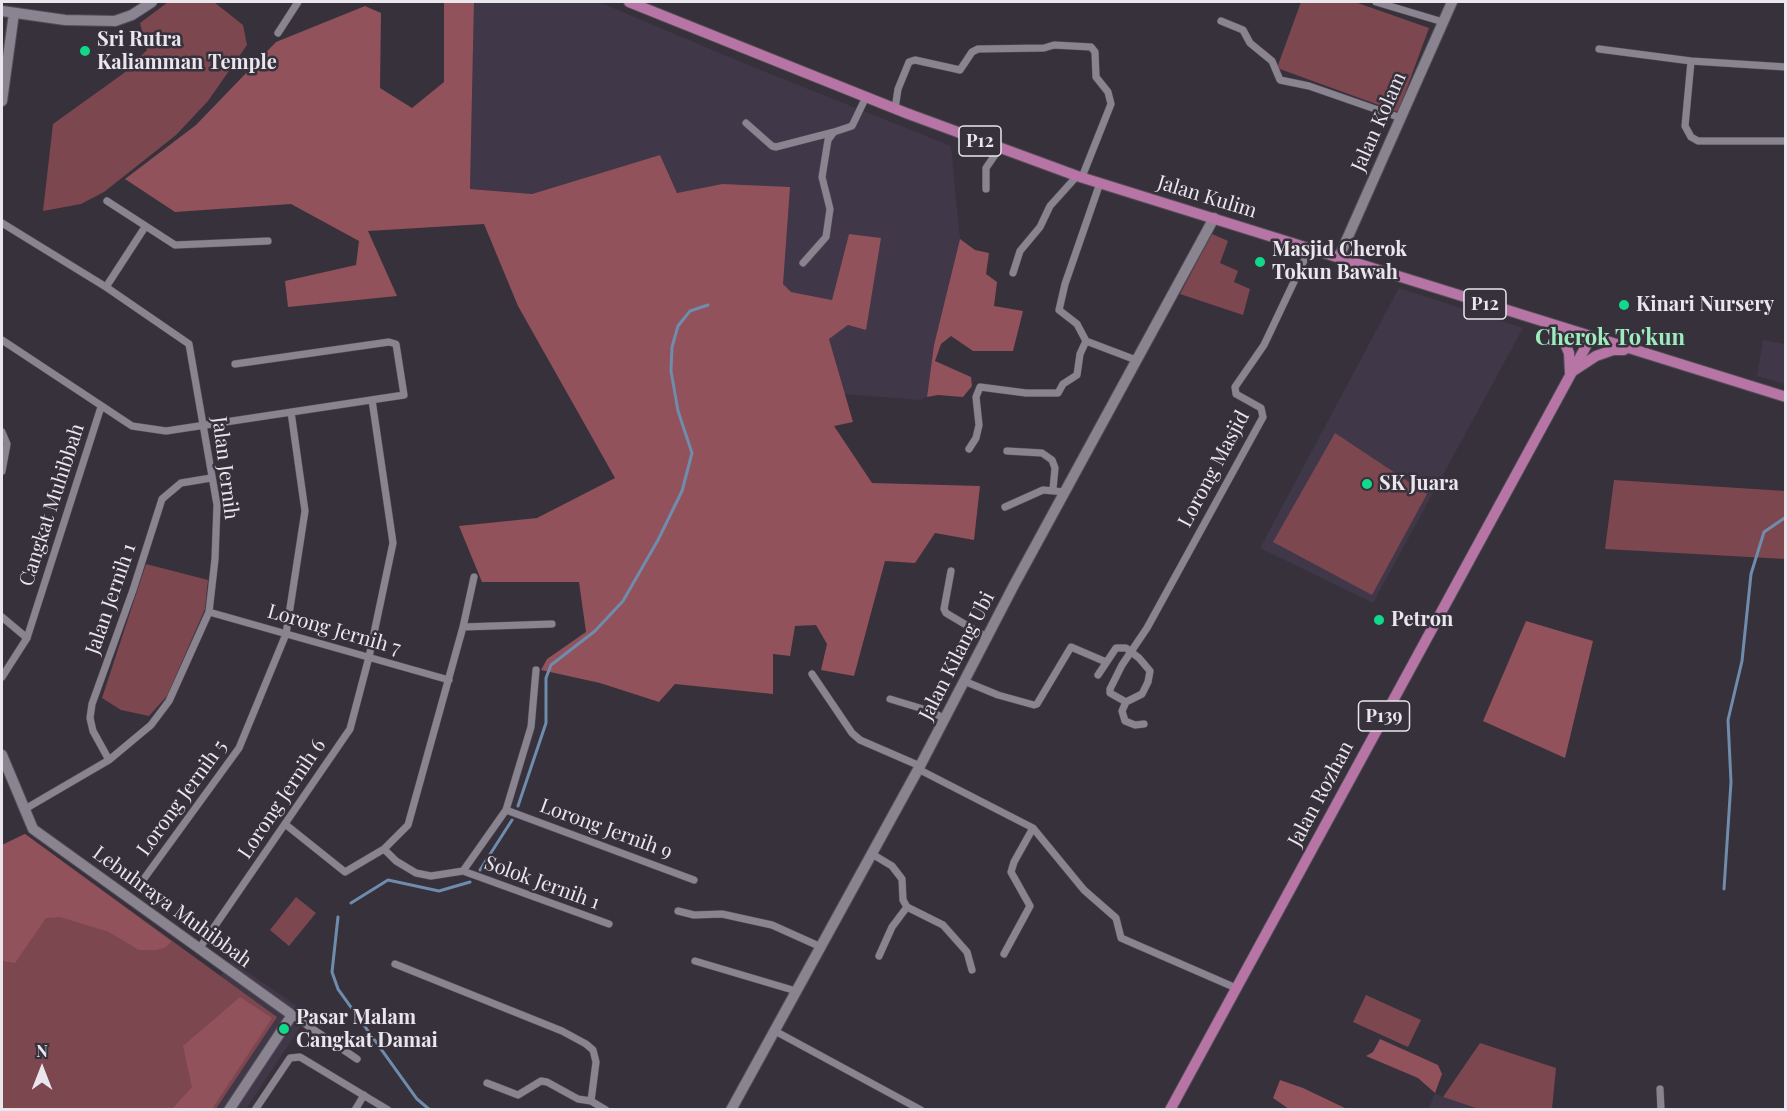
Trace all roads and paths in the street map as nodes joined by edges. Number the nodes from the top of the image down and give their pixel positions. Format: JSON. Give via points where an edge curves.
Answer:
{"nodes":[{"id":1,"x":152,"y":2,"type":"edge"},
{"id":2,"x":298,"y":2,"type":"edge"},
{"id":3,"x":629,"y":2,"type":"edge"},
{"id":4,"x":1376,"y":2,"type":"edge"},
{"id":5,"x":1452,"y":2,"type":"edge"},
{"id":6,"x":2,"y":11,"type":"edge"},
{"id":7,"x":14,"y":13,"type":"junction"},
{"id":8,"x":1221,"y":21,"type":"dead end"},
{"id":9,"x":1443,"y":22,"type":"junction"},
{"id":10,"x":278,"y":33,"type":"dead end"},
{"id":11,"x":1599,"y":49,"type":"dead end"},
{"id":12,"x":1691,"y":61,"type":"junction"},
{"id":13,"x":1785,"y":67,"type":"edge"},
{"id":14,"x":866,"y":97,"type":"junction"},
{"id":15,"x":2,"y":99,"type":"edge"},
{"id":16,"x":895,"y":108,"type":"junction"},
{"id":17,"x":1401,"y":118,"type":"junction"},
{"id":18,"x":746,"y":123,"type":"dead end"},
{"id":19,"x":834,"y":132,"type":"junction"},
{"id":20,"x":1785,"y":141,"type":"edge"},
{"id":21,"x":999,"y":148,"type":"junction"},
{"id":22,"x":1079,"y":176,"type":"junction"},
{"id":23,"x":1100,"y":183,"type":"junction"},
{"id":24,"x":986,"y":189,"type":"dead end"},
{"id":25,"x":107,"y":201,"type":"dead end"},
{"id":26,"x":1214,"y":218,"type":"junction"},
{"id":27,"x":2,"y":223,"type":"edge"},
{"id":28,"x":145,"y":227,"type":"junction"},
{"id":29,"x":268,"y":241,"type":"dead end"},
{"id":30,"x":1310,"y":248,"type":"junction"},
{"id":31,"x":1340,"y":257,"type":"junction"},
{"id":32,"x":803,"y":263,"type":"dead end"},
{"id":33,"x":1013,"y":273,"type":"dead end"},
{"id":34,"x":106,"y":287,"type":"junction"},
{"id":35,"x":1545,"y":322,"type":"junction"},
{"id":36,"x":1591,"y":337,"type":"junction"},
{"id":37,"x":2,"y":340,"type":"edge"},
{"id":38,"x":1086,"y":341,"type":"junction"},
{"id":39,"x":1631,"y":350,"type":"junction"},
{"id":40,"x":1136,"y":360,"type":"junction"},
{"id":41,"x":235,"y":364,"type":"dead end"},
{"id":42,"x":1570,"y":373,"type":"junction"},
{"id":43,"x":1785,"y":397,"type":"edge"},
{"id":44,"x":372,"y":400,"type":"junction"},
{"id":45,"x":101,"y":407,"type":"junction"},
{"id":46,"x":291,"y":412,"type":"junction"},
{"id":47,"x":203,"y":425,"type":"junction"},
{"id":48,"x":2,"y":432,"type":"edge"},
{"id":49,"x":969,"y":449,"type":"dead end"},
{"id":50,"x":1006,"y":451,"type":"dead end"},
{"id":51,"x":2,"y":471,"type":"edge"},
{"id":52,"x":211,"y":478,"type":"junction"},
{"id":53,"x":1053,"y":489,"type":"junction"},
{"id":54,"x":1065,"y":492,"type":"junction"},
{"id":55,"x":1005,"y":507,"type":"dead end"},
{"id":56,"x":951,"y":571,"type":"dead end"},
{"id":57,"x":474,"y":577,"type":"dead end"},
{"id":58,"x":209,"y":612,"type":"junction"},
{"id":59,"x":2,"y":617,"type":"edge"},
{"id":60,"x":552,"y":624,"type":"dead end"},
{"id":61,"x":464,"y":627,"type":"junction"},
{"id":62,"x":286,"y":634,"type":"junction"},
{"id":63,"x":27,"y":638,"type":"junction"},
{"id":64,"x":988,"y":638,"type":"junction"},
{"id":65,"x":1132,"y":652,"type":"junction"},
{"id":66,"x":369,"y":657,"type":"junction"},
{"id":67,"x":1106,"y":662,"type":"junction"},
{"id":68,"x":536,"y":670,"type":"dead end"},
{"id":69,"x":812,"y":674,"type":"dead end"},
{"id":70,"x":1098,"y":675,"type":"dead end"},
{"id":71,"x":2,"y":677,"type":"edge"},
{"id":72,"x":449,"y":680,"type":"junction"},
{"id":73,"x":964,"y":681,"type":"junction"},
{"id":74,"x":890,"y":699,"type":"dead end"},
{"id":75,"x":1126,"y":702,"type":"junction"},
{"id":76,"x":944,"y":719,"type":"junction"},
{"id":77,"x":1144,"y":724,"type":"dead end"},
{"id":78,"x":2,"y":755,"type":"edge"},
{"id":79,"x":109,"y":760,"type":"junction"},
{"id":80,"x":919,"y":767,"type":"junction"},
{"id":81,"x":24,"y":809,"type":"junction"},
{"id":82,"x":506,"y":810,"type":"junction"},
{"id":83,"x":285,"y":824,"type":"junction"},
{"id":84,"x":1033,"y":828,"type":"junction"},
{"id":85,"x":384,"y":849,"type":"junction"},
{"id":86,"x":872,"y":854,"type":"junction"},
{"id":87,"x":464,"y":871,"type":"junction"},
{"id":88,"x":694,"y":879,"type":"dead end"},
{"id":89,"x":142,"y":880,"type":"dead end"},
{"id":90,"x":907,"y":907,"type":"junction"},
{"id":91,"x":678,"y":911,"type":"dead end"},
{"id":92,"x":609,"y":924,"type":"dead end"},
{"id":93,"x":821,"y":947,"type":"junction"},
{"id":94,"x":199,"y":949,"type":"junction"},
{"id":95,"x":1004,"y":954,"type":"dead end"},
{"id":96,"x":879,"y":956,"type":"dead end"},
{"id":97,"x":695,"y":961,"type":"dead end"},
{"id":98,"x":395,"y":964,"type":"dead end"},
{"id":99,"x":972,"y":970,"type":"dead end"},
{"id":100,"x":1236,"y":988,"type":"junction"},
{"id":101,"x":796,"y":991,"type":"junction"},
{"id":102,"x":292,"y":1015,"type":"junction"},
{"id":103,"x":775,"y":1032,"type":"junction"},
{"id":104,"x":357,"y":1059,"type":"dead end"},
{"id":105,"x":487,"y":1083,"type":"dead end"},
{"id":106,"x":1660,"y":1089,"type":"dead end"},
{"id":107,"x":364,"y":1095,"type":"junction"},
{"id":108,"x":591,"y":1101,"type":"junction"},
{"id":109,"x":229,"y":1110,"type":"edge"},
{"id":110,"x":255,"y":1110,"type":"edge"},
{"id":111,"x":355,"y":1110,"type":"edge"},
{"id":112,"x":388,"y":1110,"type":"edge"},
{"id":113,"x":606,"y":1110,"type":"edge"},
{"id":114,"x":731,"y":1110,"type":"edge"},
{"id":115,"x":921,"y":1110,"type":"edge"},
{"id":116,"x":1170,"y":1110,"type":"edge"},
{"id":117,"x":1661,"y":1110,"type":"edge"}],
"edges":[{"from":1,"to":7,"type":"street","via":[[132,15],[94,23]]},
{"from":2,"to":10,"type":"street"},
{"from":3,"to":14,"type":"main road","name":"Jalan Kulim","number":"P12"},
{"from":4,"to":9,"type":"street"},
{"from":5,"to":9,"type":"street","name":"Jalan Kolam"},
{"from":6,"to":7,"type":"street"},
{"from":7,"to":15,"type":"street"},
{"from":8,"to":17,"type":"street","via":[[1243,30],[1250,43],[1272,61],[1280,80]]},
{"from":9,"to":17,"type":"street","name":"Jalan Kolam"},
{"from":11,"to":12,"type":"street"},
{"from":12,"to":13,"type":"street"},
{"from":12,"to":20,"type":"street","via":[[1685,126],[1690,137],[1698,141]]},
{"from":14,"to":16,"type":"main road","name":"Jalan Kulim","number":"P12"},
{"from":14,"to":19,"type":"street","via":[[852,126]]},
{"from":16,"to":21,"type":"main road","name":"Jalan Kulim","number":"P12"},
{"from":16,"to":22,"type":"street","via":[[898,88],[909,62],[915,60],[960,70],[978,49],[1090,47],[1095,52],[1096,77],[1108,92],[1111,104]]},
{"from":17,"to":31,"type":"street","name":"Jalan Kolam"},
{"from":18,"to":19,"type":"street","via":[[776,147]]},
{"from":19,"to":32,"type":"street","via":[[828,141],[822,177],[830,209],[826,237]]},
{"from":21,"to":22,"type":"main road","name":"Jalan Kulim","number":"P12"},
{"from":21,"to":24,"type":"street","via":[[986,168]]},
{"from":22,"to":23,"type":"main road","name":"Jalan Kulim","number":"P12"},
{"from":22,"to":33,"type":"street","via":[[1050,206],[1020,251]]},
{"from":23,"to":26,"type":"main road","name":"Jalan Kulim","number":"P12"},
{"from":23,"to":38,"type":"street","via":[[1059,310],[1077,324]]},
{"from":25,"to":28,"type":"street"},
{"from":26,"to":30,"type":"main road","name":"Jalan Kulim","number":"P12"},
{"from":26,"to":40,"type":"street","name":"Jalan Kilang Ubi"},
{"from":27,"to":34,"type":"street","name":"Jalan Jernih"},
{"from":28,"to":29,"type":"street","via":[[175,245]]},
{"from":28,"to":34,"type":"street"},
{"from":30,"to":31,"type":"main road","name":"Jalan Kulim","number":"P12"},
{"from":30,"to":65,"type":"street","name":"Lorong Masjid","via":[[1264,345],[1235,387],[1236,394],[1262,408],[1263,417]]},
{"from":31,"to":35,"type":"main road","name":"Jalan Kulim","number":"P12"},
{"from":34,"to":47,"type":"street","name":"Jalan Jernih","via":[[189,344]]},
{"from":35,"to":36,"type":"main road","name":"Jalan Kulim","number":"P12"},
{"from":35,"to":42,"type":"main road","via":[[1563,339],[1569,353]]},
{"from":36,"to":39,"type":"main road","name":"Jalan Kulim","number":"P12"},
{"from":36,"to":42,"type":"main road","name":"Jalan Rozhan","number":"P139"},
{"from":37,"to":45,"type":"street"},
{"from":38,"to":40,"type":"street"},
{"from":38,"to":49,"type":"street","via":[[1077,375],[1063,384],[1058,393],[980,387],[976,397],[979,425]]},
{"from":39,"to":42,"type":"main road","via":[[1613,350],[1596,356]]},
{"from":39,"to":43,"type":"main road","name":"Jalan Kulim","number":"P12"},
{"from":40,"to":54,"type":"street","name":"Jalan Kilang Ubi"},
{"from":41,"to":44,"type":"street","via":[[396,344],[404,395]]},
{"from":42,"to":100,"type":"main road","name":"Jalan Rozhan","number":"P139"},
{"from":44,"to":46,"type":"street"},
{"from":44,"to":66,"type":"street","name":"Lorong Jernih 6","via":[[393,543]]},
{"from":45,"to":47,"type":"street","via":[[132,426],[166,431]]},
{"from":45,"to":63,"type":"street","name":"Cangkat Muhibbah"},
{"from":46,"to":47,"type":"street"},
{"from":46,"to":62,"type":"street","name":"Lorong Jernih 5","via":[[305,511]]},
{"from":47,"to":52,"type":"street","name":"Jalan Jernih"},
{"from":48,"to":51,"type":"street","via":[[7,444]]},
{"from":50,"to":53,"type":"street","via":[[1042,453],[1052,460]]},
{"from":52,"to":58,"type":"street","name":"Jalan Jernih","via":[[217,505]]},
{"from":52,"to":79,"type":"street","name":"Jalan Jernih 1","via":[[181,483],[162,499],[92,704],[93,731]]},
{"from":53,"to":54,"type":"street"},
{"from":53,"to":55,"type":"street","via":[[1043,489]]},
{"from":54,"to":64,"type":"street","name":"Jalan Kilang Ubi"},
{"from":56,"to":64,"type":"street","via":[[946,613]]},
{"from":57,"to":61,"type":"street"},
{"from":58,"to":62,"type":"street","name":"Lorong Jernih 7"},
{"from":58,"to":79,"type":"street","name":"Jalan Jernih","via":[[169,701],[151,725]]},
{"from":59,"to":63,"type":"street"},
{"from":60,"to":61,"type":"street"},
{"from":61,"to":72,"type":"street"},
{"from":62,"to":66,"type":"street","name":"Lorong Jernih 7"},
{"from":62,"to":89,"type":"street","name":"Lorong Jernih 5","via":[[239,748]]},
{"from":63,"to":71,"type":"street","name":"Cangkat Muhibbah"},
{"from":64,"to":73,"type":"street","name":"Jalan Kilang Ubi"},
{"from":65,"to":67,"type":"street","via":[[1116,648]]},
{"from":65,"to":75,"type":"street","via":[[1110,689],[1110,693]]},
{"from":65,"to":75,"type":"street","via":[[1150,675],[1142,694]]},
{"from":66,"to":72,"type":"street","name":"Lorong Jernih 7"},
{"from":66,"to":83,"type":"street","name":"Lorong Jernih 6","via":[[350,729]]},
{"from":67,"to":70,"type":"street"},
{"from":67,"to":73,"type":"street","via":[[1071,647],[1034,705]]},
{"from":68,"to":82,"type":"street","via":[[531,727]]},
{"from":69,"to":80,"type":"street","via":[[860,740]]},
{"from":72,"to":85,"type":"street","via":[[408,825]]},
{"from":73,"to":76,"type":"street","name":"Jalan Kilang Ubi"},
{"from":74,"to":76,"type":"street"},
{"from":75,"to":77,"type":"street","via":[[1123,718],[1135,725]]},
{"from":76,"to":80,"type":"street","name":"Jalan Kilang Ubi"},
{"from":78,"to":81,"type":"street","name":"Lebuhraya Muhibbah"},
{"from":79,"to":81,"type":"street","name":"Jalan Jernih"},
{"from":80,"to":84,"type":"street"},
{"from":80,"to":86,"type":"street","name":"Jalan Kilang Ubi"},
{"from":81,"to":94,"type":"street","name":"Lebuhraya Muhibbah","via":[[33,829]]},
{"from":82,"to":87,"type":"street"},
{"from":82,"to":88,"type":"street","name":"Lorong Jernih 9"},
{"from":83,"to":85,"type":"street","via":[[345,872]]},
{"from":83,"to":94,"type":"street","name":"Lorong Jernih 6"},
{"from":84,"to":95,"type":"street","via":[[1011,872],[1030,906]]},
{"from":84,"to":100,"type":"street","via":[[1084,891],[1116,918],[1121,938]]},
{"from":85,"to":87,"type":"street","via":[[416,873],[430,876]]},
{"from":86,"to":90,"type":"street","via":[[892,866],[902,879]]},
{"from":86,"to":93,"type":"street","name":"Jalan Kilang Ubi"},
{"from":87,"to":92,"type":"street","name":"Solok Jernih 1"},
{"from":90,"to":96,"type":"street","via":[[892,927]]},
{"from":90,"to":99,"type":"street","via":[[943,925],[967,952]]},
{"from":91,"to":93,"type":"street","via":[[722,914],[771,925]]},
{"from":93,"to":101,"type":"street","name":"Jalan Kilang Ubi"},
{"from":94,"to":102,"type":"street","name":"Lebuhraya Muhibbah"},
{"from":97,"to":101,"type":"street"},
{"from":98,"to":108,"type":"street","via":[[586,1044],[593,1050],[596,1062]]},
{"from":100,"to":116,"type":"main road","name":"Jalan Rozhan","number":"P139"},
{"from":101,"to":103,"type":"street","name":"Jalan Kilang Ubi"},
{"from":102,"to":104,"type":"street","name":"Lebuhraya Muhibbah"},
{"from":102,"to":109,"type":"street"},
{"from":103,"to":114,"type":"street","name":"Jalan Kilang Ubi"},
{"from":103,"to":115,"type":"street"},
{"from":105,"to":108,"type":"street","via":[[518,1095],[541,1081],[547,1082],[578,1099]]},
{"from":106,"to":117,"type":"street"},
{"from":107,"to":110,"type":"street","via":[[300,1057],[290,1058]]},
{"from":107,"to":111,"type":"street"},
{"from":107,"to":112,"type":"street"},
{"from":108,"to":113,"type":"street"}]}
